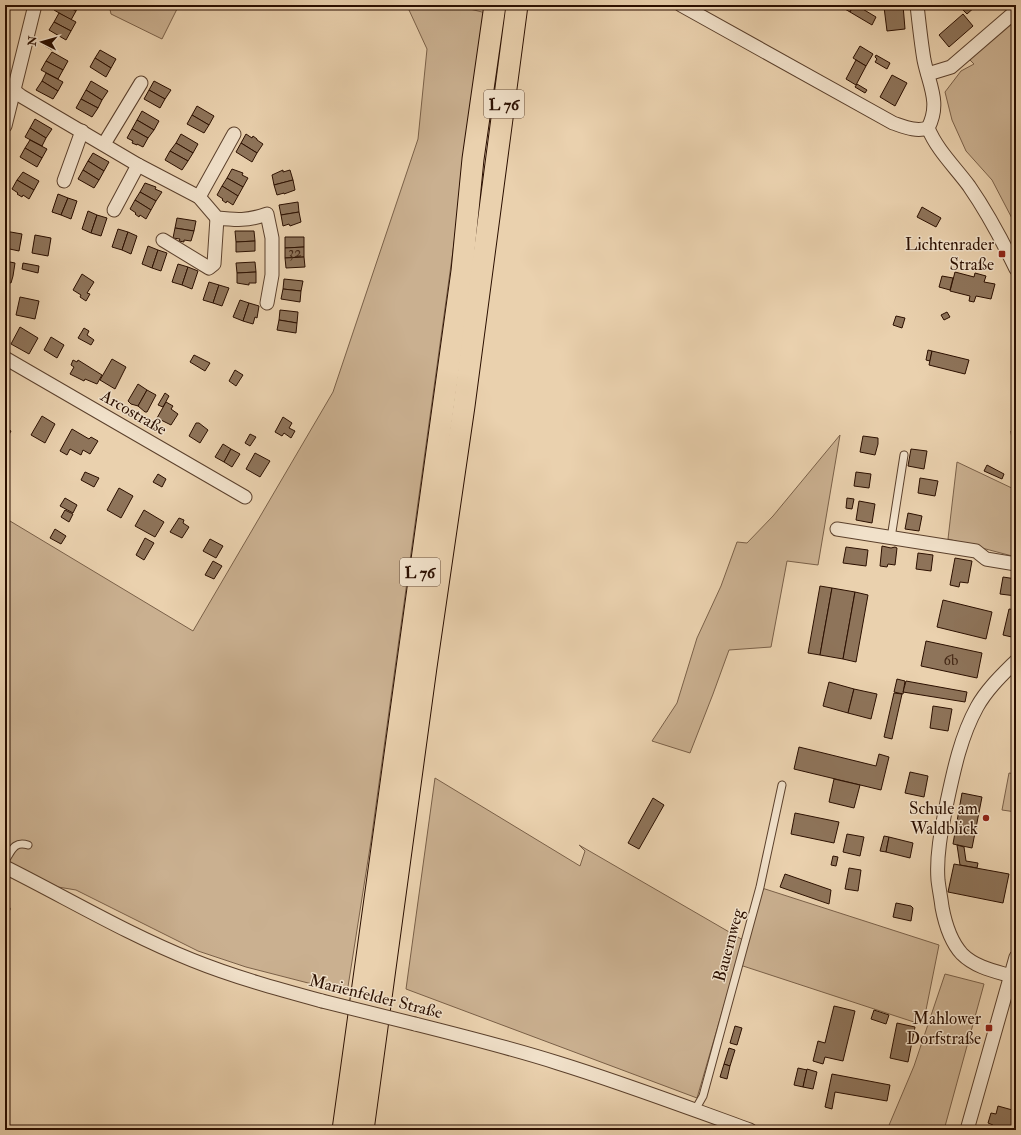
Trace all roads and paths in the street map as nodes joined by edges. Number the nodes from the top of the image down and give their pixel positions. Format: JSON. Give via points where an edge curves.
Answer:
{"nodes":[{"id":1,"x":35,"y":5,"type":"edge"},
{"id":2,"x":495,"y":5,"type":"edge"},
{"id":3,"x":517,"y":5,"type":"edge"},
{"id":4,"x":681,"y":5,"type":"edge"},
{"id":5,"x":917,"y":5,"type":"edge"},
{"id":6,"x":1016,"y":10,"type":"edge"},
{"id":7,"x":928,"y":74,"type":"junction"},
{"id":8,"x":141,"y":83,"type":"dead end"},
{"id":9,"x":9,"y":87,"type":"edge"},
{"id":10,"x":5,"y":126,"type":"edge"},
{"id":11,"x":928,"y":128,"type":"junction"},
{"id":12,"x":82,"y":131,"type":"junction"},
{"id":13,"x":234,"y":134,"type":"dead end"},
{"id":14,"x":104,"y":144,"type":"junction"},
{"id":15,"x":138,"y":165,"type":"junction"},
{"id":16,"x":64,"y":181,"type":"dead end"},
{"id":17,"x":199,"y":197,"type":"junction"},
{"id":18,"x":114,"y":210,"type":"dead end"},
{"id":19,"x":217,"y":218,"type":"junction"},
{"id":20,"x":163,"y":240,"type":"dead end"},
{"id":21,"x":1016,"y":269,"type":"edge"},
{"id":22,"x":267,"y":303,"type":"dead end"},
{"id":23,"x":5,"y":358,"type":"edge"},
{"id":24,"x":904,"y":455,"type":"dead end"},
{"id":25,"x":245,"y":497,"type":"dead end"},
{"id":26,"x":837,"y":528,"type":"dead end"},
{"id":27,"x":891,"y":538,"type":"junction"},
{"id":28,"x":1016,"y":564,"type":"edge"},
{"id":29,"x":1016,"y":661,"type":"edge"},
{"id":30,"x":782,"y":785,"type":"dead end"},
{"id":31,"x":28,"y":845,"type":"dead end"},
{"id":32,"x":5,"y":860,"type":"edge"},
{"id":33,"x":5,"y":867,"type":"edge"},
{"id":34,"x":1016,"y":957,"type":"edge"},
{"id":35,"x":1011,"y":976,"type":"junction"},
{"id":36,"x":696,"y":1110,"type":"junction"},
{"id":37,"x":343,"y":1130,"type":"edge"},
{"id":38,"x":363,"y":1130,"type":"edge"},
{"id":39,"x":750,"y":1130,"type":"edge"},
{"id":40,"x":967,"y":1130,"type":"edge"}],
"edges":[{"from":1,"to":9,"type":"street"},
{"from":2,"to":37,"type":"main road","number":"L 76","via":[[473,158],[462,271]]},
{"from":3,"to":38,"type":"main road","number":"L 76"},
{"from":4,"to":11,"type":"street","via":[[893,123],[910,129]]},
{"from":5,"to":7,"type":"street"},
{"from":6,"to":7,"type":"street","via":[[951,67]]},
{"from":7,"to":11,"type":"street","via":[[934,108]]},
{"from":8,"to":14,"type":"street"},
{"from":9,"to":10,"type":"street"},
{"from":9,"to":12,"type":"street"},
{"from":11,"to":21,"type":"street","via":[[933,139],[969,186]]},
{"from":12,"to":14,"type":"street"},
{"from":12,"to":16,"type":"street"},
{"from":13,"to":17,"type":"street"},
{"from":14,"to":15,"type":"street"},
{"from":15,"to":17,"type":"street"},
{"from":15,"to":18,"type":"street"},
{"from":17,"to":19,"type":"street"},
{"from":19,"to":20,"type":"street","via":[[214,264],[209,268]]},
{"from":19,"to":22,"type":"street","via":[[243,220],[267,214],[272,238],[272,275]]},
{"from":23,"to":25,"type":"street","name":"Arcostraße"},
{"from":24,"to":27,"type":"lane"},
{"from":26,"to":27,"type":"street"},
{"from":27,"to":28,"type":"street","via":[[976,551],[986,559]]},
{"from":29,"to":35,"type":"street","via":[[988,690],[968,728],[957,758],[941,830],[938,862],[938,879],[948,933],[962,954],[987,969]]},
{"from":30,"to":36,"type":"lane","name":"Bauernweg","via":[[760,886]]},
{"from":31,"to":32,"type":"lane","via":[[21,843],[14,846]]},
{"from":33,"to":36,"type":"street","name":"Marienfelder Straße","bridge":true,"via":[[185,958],[248,980],[322,1001],[559,1063]]},
{"from":34,"to":35,"type":"street"},
{"from":35,"to":40,"type":"street"},
{"from":36,"to":39,"type":"street","name":"Marienfelder Straße"}]}
